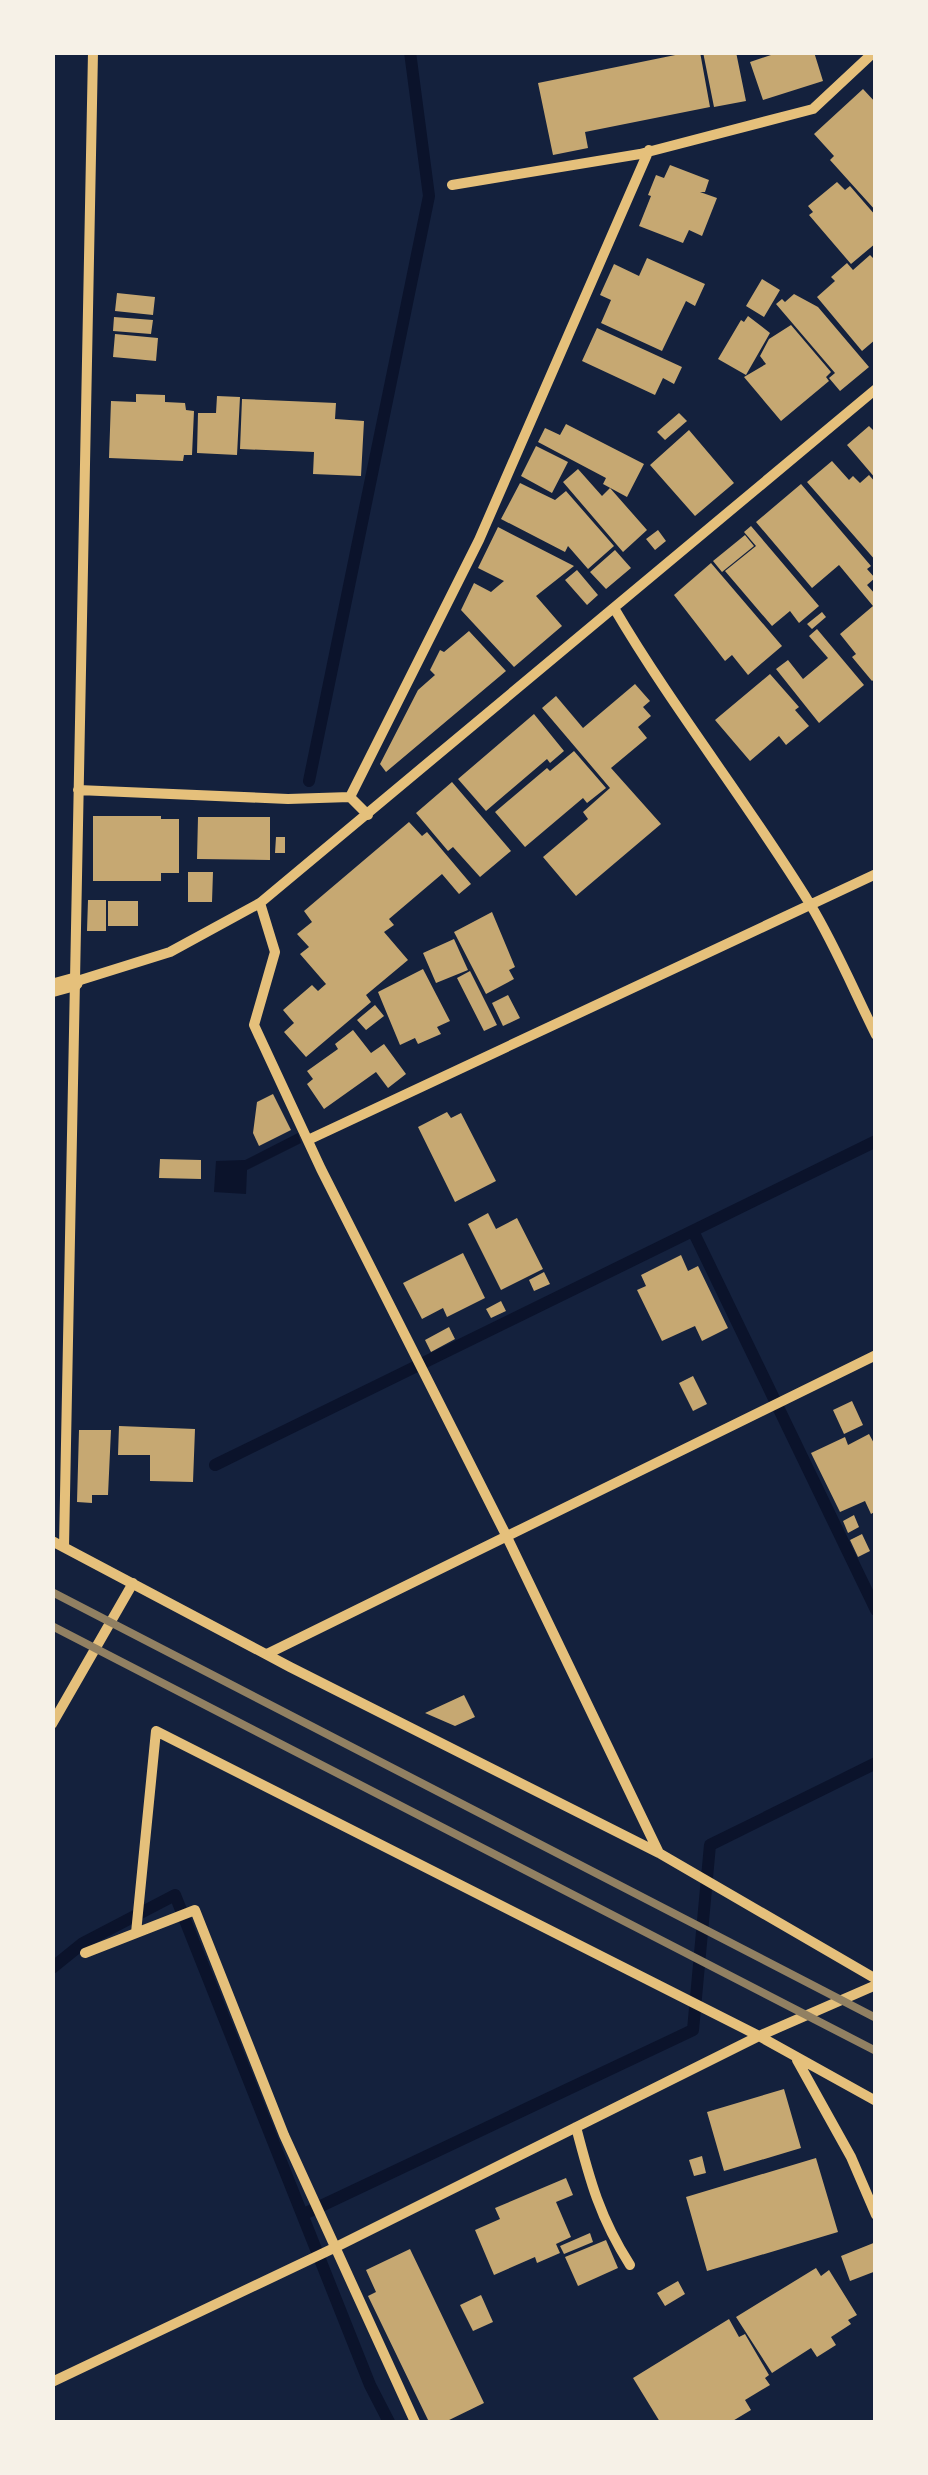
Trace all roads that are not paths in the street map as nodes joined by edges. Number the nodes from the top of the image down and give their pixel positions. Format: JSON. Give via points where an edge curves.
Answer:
{"nodes":[{"id":1,"x":93,"y":52,"type":"edge"},
{"id":2,"x":874,"y":52,"type":"edge"},
{"id":3,"x":649,"y":150,"type":"junction"},
{"id":4,"x":452,"y":185,"type":"dead end"},
{"id":5,"x":876,"y":390,"type":"edge"},
{"id":6,"x":614,"y":608,"type":"junction"},
{"id":7,"x":78,"y":790,"type":"junction"},
{"id":8,"x":350,"y":796,"type":"junction"},
{"id":9,"x":368,"y":815,"type":"junction"},
{"id":10,"x":876,"y":874,"type":"edge"},
{"id":11,"x":260,"y":903,"type":"junction"},
{"id":12,"x":811,"y":906,"type":"junction"},
{"id":13,"x":74,"y":982,"type":"junction"},
{"id":14,"x":52,"y":988,"type":"edge"},
{"id":15,"x":876,"y":1034,"type":"edge"},
{"id":16,"x":308,"y":1140,"type":"junction"},
{"id":17,"x":876,"y":1355,"type":"edge"},
{"id":18,"x":506,"y":1534,"type":"junction"},
{"id":19,"x":58,"y":1544,"type":"edge"},
{"id":20,"x":133,"y":1583,"type":"junction"},
{"id":21,"x":267,"y":1654,"type":"junction"},
{"id":22,"x":52,"y":1724,"type":"edge"},
{"id":23,"x":659,"y":1853,"type":"junction"},
{"id":24,"x":136,"y":1933,"type":"junction"},
{"id":25,"x":85,"y":1953,"type":"dead end"},
{"id":26,"x":876,"y":1982,"type":"edge"},
{"id":27,"x":759,"y":2036,"type":"junction"},
{"id":28,"x":796,"y":2058,"type":"junction"},
{"id":29,"x":876,"y":2100,"type":"edge"},
{"id":30,"x":576,"y":2127,"type":"junction"},
{"id":31,"x":876,"y":2215,"type":"edge"},
{"id":32,"x":334,"y":2248,"type":"junction"},
{"id":33,"x":630,"y":2265,"type":"dead end"},
{"id":34,"x":52,"y":2382,"type":"edge"},
{"id":35,"x":415,"y":2422,"type":"edge"}],
"edges":[{"from":1,"to":7,"type":"street"},
{"from":2,"to":3,"type":"street","via":[[813,109]]},
{"from":3,"to":4,"type":"street"},
{"from":3,"to":8,"type":"street","via":[[479,540]]},
{"from":5,"to":6,"type":"street"},
{"from":6,"to":9,"type":"street"},
{"from":6,"to":12,"type":"street"},
{"from":7,"to":8,"type":"street"},
{"from":7,"to":13,"type":"street"},
{"from":8,"to":9,"type":"street"},
{"from":9,"to":11,"type":"street"},
{"from":10,"to":12,"type":"street"},
{"from":11,"to":13,"type":"street","via":[[170,952]]},
{"from":11,"to":16,"type":"street","via":[[275,952],[254,1024]]},
{"from":12,"to":15,"type":"street"},
{"from":12,"to":16,"type":"street"},
{"from":13,"to":14,"type":"street"},
{"from":13,"to":19,"type":"street"},
{"from":16,"to":18,"type":"street"},
{"from":17,"to":18,"type":"street"},
{"from":18,"to":21,"type":"street"},
{"from":18,"to":23,"type":"street"},
{"from":19,"to":20,"type":"street"},
{"from":20,"to":21,"type":"street"},
{"from":20,"to":22,"type":"street"},
{"from":21,"to":23,"type":"street"},
{"from":23,"to":26,"type":"street"},
{"from":24,"to":25,"type":"street"},
{"from":24,"to":27,"type":"street","via":[[156,1731]]},
{"from":24,"to":32,"type":"street","via":[[195,1910]]},
{"from":26,"to":27,"type":"street"},
{"from":27,"to":28,"type":"street"},
{"from":27,"to":30,"type":"street"},
{"from":28,"to":29,"type":"street"},
{"from":28,"to":31,"type":"street"},
{"from":30,"to":32,"type":"street"},
{"from":30,"to":33,"type":"street","via":[[593,2192]]},
{"from":32,"to":34,"type":"street"},
{"from":32,"to":35,"type":"street"}]}
